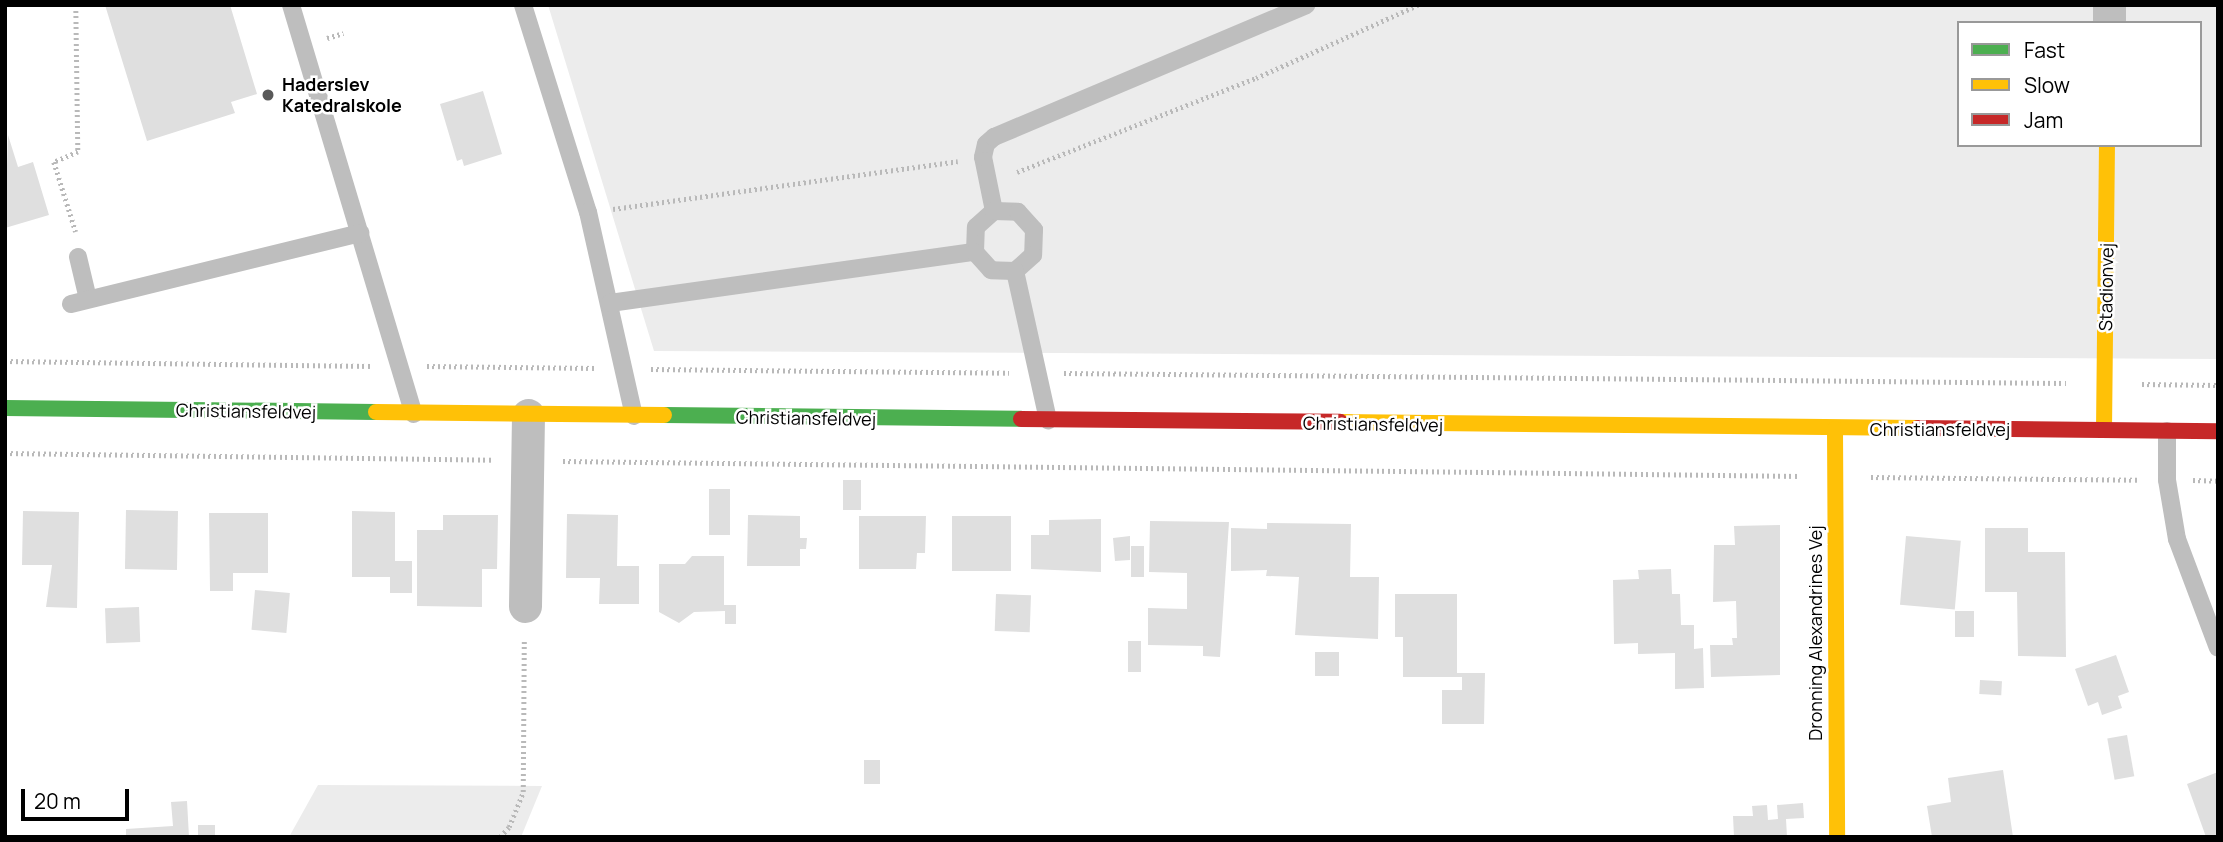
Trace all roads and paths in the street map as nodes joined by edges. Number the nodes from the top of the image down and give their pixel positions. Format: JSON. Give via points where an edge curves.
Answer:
{"nodes":[{"id":1,"x":76,"y":5,"type":"edge"},
{"id":2,"x":291,"y":5,"type":"edge"},
{"id":3,"x":523,"y":5,"type":"edge"},
{"id":4,"x":1307,"y":5,"type":"edge"},
{"id":5,"x":1418,"y":5,"type":"edge"},
{"id":6,"x":2108,"y":147,"type":"edge"},
{"id":7,"x":983,"y":157,"type":"junction"},
{"id":8,"x":1017,"y":172,"type":"dead end"},
{"id":9,"x":994,"y":211,"type":"junction"},
{"id":10,"x":588,"y":212,"type":"junction"},
{"id":11,"x":360,"y":233,"type":"junction"},
{"id":12,"x":975,"y":252,"type":"junction"},
{"id":13,"x":78,"y":257,"type":"joint"},
{"id":14,"x":1015,"y":271,"type":"junction"},
{"id":15,"x":610,"y":303,"type":"junction"},
{"id":16,"x":5,"y":361,"type":"edge"},
{"id":17,"x":400,"y":366,"type":"junction"},
{"id":18,"x":624,"y":369,"type":"junction"},
{"id":19,"x":1038,"y":373,"type":"junction"},
{"id":20,"x":2105,"y":383,"type":"junction"},
{"id":21,"x":2218,"y":385,"type":"edge"},
{"id":22,"x":5,"y":408,"type":"edge"},
{"id":23,"x":414,"y":414,"type":"junction"},
{"id":24,"x":528,"y":415,"type":"junction"},
{"id":25,"x":634,"y":416,"type":"junction"},
{"id":26,"x":1048,"y":420,"type":"junction"},
{"id":27,"x":1835,"y":429,"type":"junction"},
{"id":28,"x":2104,"y":430,"type":"junction"},
{"id":29,"x":2167,"y":430,"type":"junction"},
{"id":30,"x":2218,"y":431,"type":"edge"},
{"id":31,"x":5,"y":453,"type":"edge"},
{"id":32,"x":527,"y":461,"type":"junction"},
{"id":33,"x":1835,"y":477,"type":"junction"},
{"id":34,"x":2167,"y":480,"type":"junction"},
{"id":35,"x":2218,"y":481,"type":"edge"},
{"id":36,"x":525,"y":606,"type":"joint"},
{"id":37,"x":2218,"y":648,"type":"edge"},
{"id":38,"x":500,"y":837,"type":"edge"},
{"id":39,"x":1837,"y":837,"type":"edge"}],
"edges":[{"from":1,"to":13,"type":"path","via":[[78,152],[54,162],[79,243]]},
{"from":2,"to":11,"type":"lane"},
{"from":3,"to":10,"type":"lane"},
{"from":4,"to":7,"type":"lane","via":[[994,136]]},
{"from":5,"to":8,"type":"path","via":[[1256,78]]},
{"from":6,"to":20,"type":"street","name":"Stadionvej"},
{"from":7,"to":9,"type":"lane"},
{"from":7,"to":10,"type":"path"},
{"from":9,"to":12,"type":"lane","via":[[976,227]]},
{"from":9,"to":14,"type":"lane","via":[[1018,212],[1034,230],[1033,255]]},
{"from":10,"to":15,"type":"lane"},
{"from":11,"to":13,"type":"lane","via":[[80,302]]},
{"from":11,"to":17,"type":"lane"},
{"from":12,"to":14,"type":"lane","via":[[991,270]]},
{"from":12,"to":15,"type":"lane"},
{"from":14,"to":19,"type":"lane"},
{"from":15,"to":18,"type":"lane"},
{"from":16,"to":17,"type":"path"},
{"from":17,"to":18,"type":"path"},
{"from":17,"to":23,"type":"lane"},
{"from":18,"to":19,"type":"path"},
{"from":18,"to":25,"type":"lane"},
{"from":19,"to":20,"type":"path"},
{"from":19,"to":26,"type":"lane"},
{"from":20,"to":21,"type":"path"},
{"from":20,"to":28,"type":"street","name":"Stadionvej"},
{"from":22,"to":23,"type":"street","name":"Christiansfeldvej"},
{"from":23,"to":24,"type":"street","name":"Christiansfeldvej"},
{"from":24,"to":25,"type":"street","name":"Christiansfeldvej"},
{"from":24,"to":32,"type":"street"},
{"from":25,"to":26,"type":"street","name":"Christiansfeldvej"},
{"from":26,"to":27,"type":"street","name":"Christiansfeldvej"},
{"from":27,"to":28,"type":"street","name":"Christiansfeldvej"},
{"from":27,"to":33,"type":"street","name":"Dronning Alexandrines Vej"},
{"from":28,"to":29,"type":"street","name":"Christiansfeldvej"},
{"from":29,"to":30,"type":"street","name":"Christiansfeldvej"},
{"from":29,"to":34,"type":"lane"},
{"from":31,"to":32,"type":"path"},
{"from":32,"to":33,"type":"path"},
{"from":32,"to":36,"type":"street"},
{"from":33,"to":34,"type":"path"},
{"from":33,"to":39,"type":"street","name":"Dronning Alexandrines Vej"},
{"from":34,"to":35,"type":"path"},
{"from":34,"to":37,"type":"lane","via":[[2176,539]]},
{"from":36,"to":38,"type":"path","via":[[523,792]]}]}
